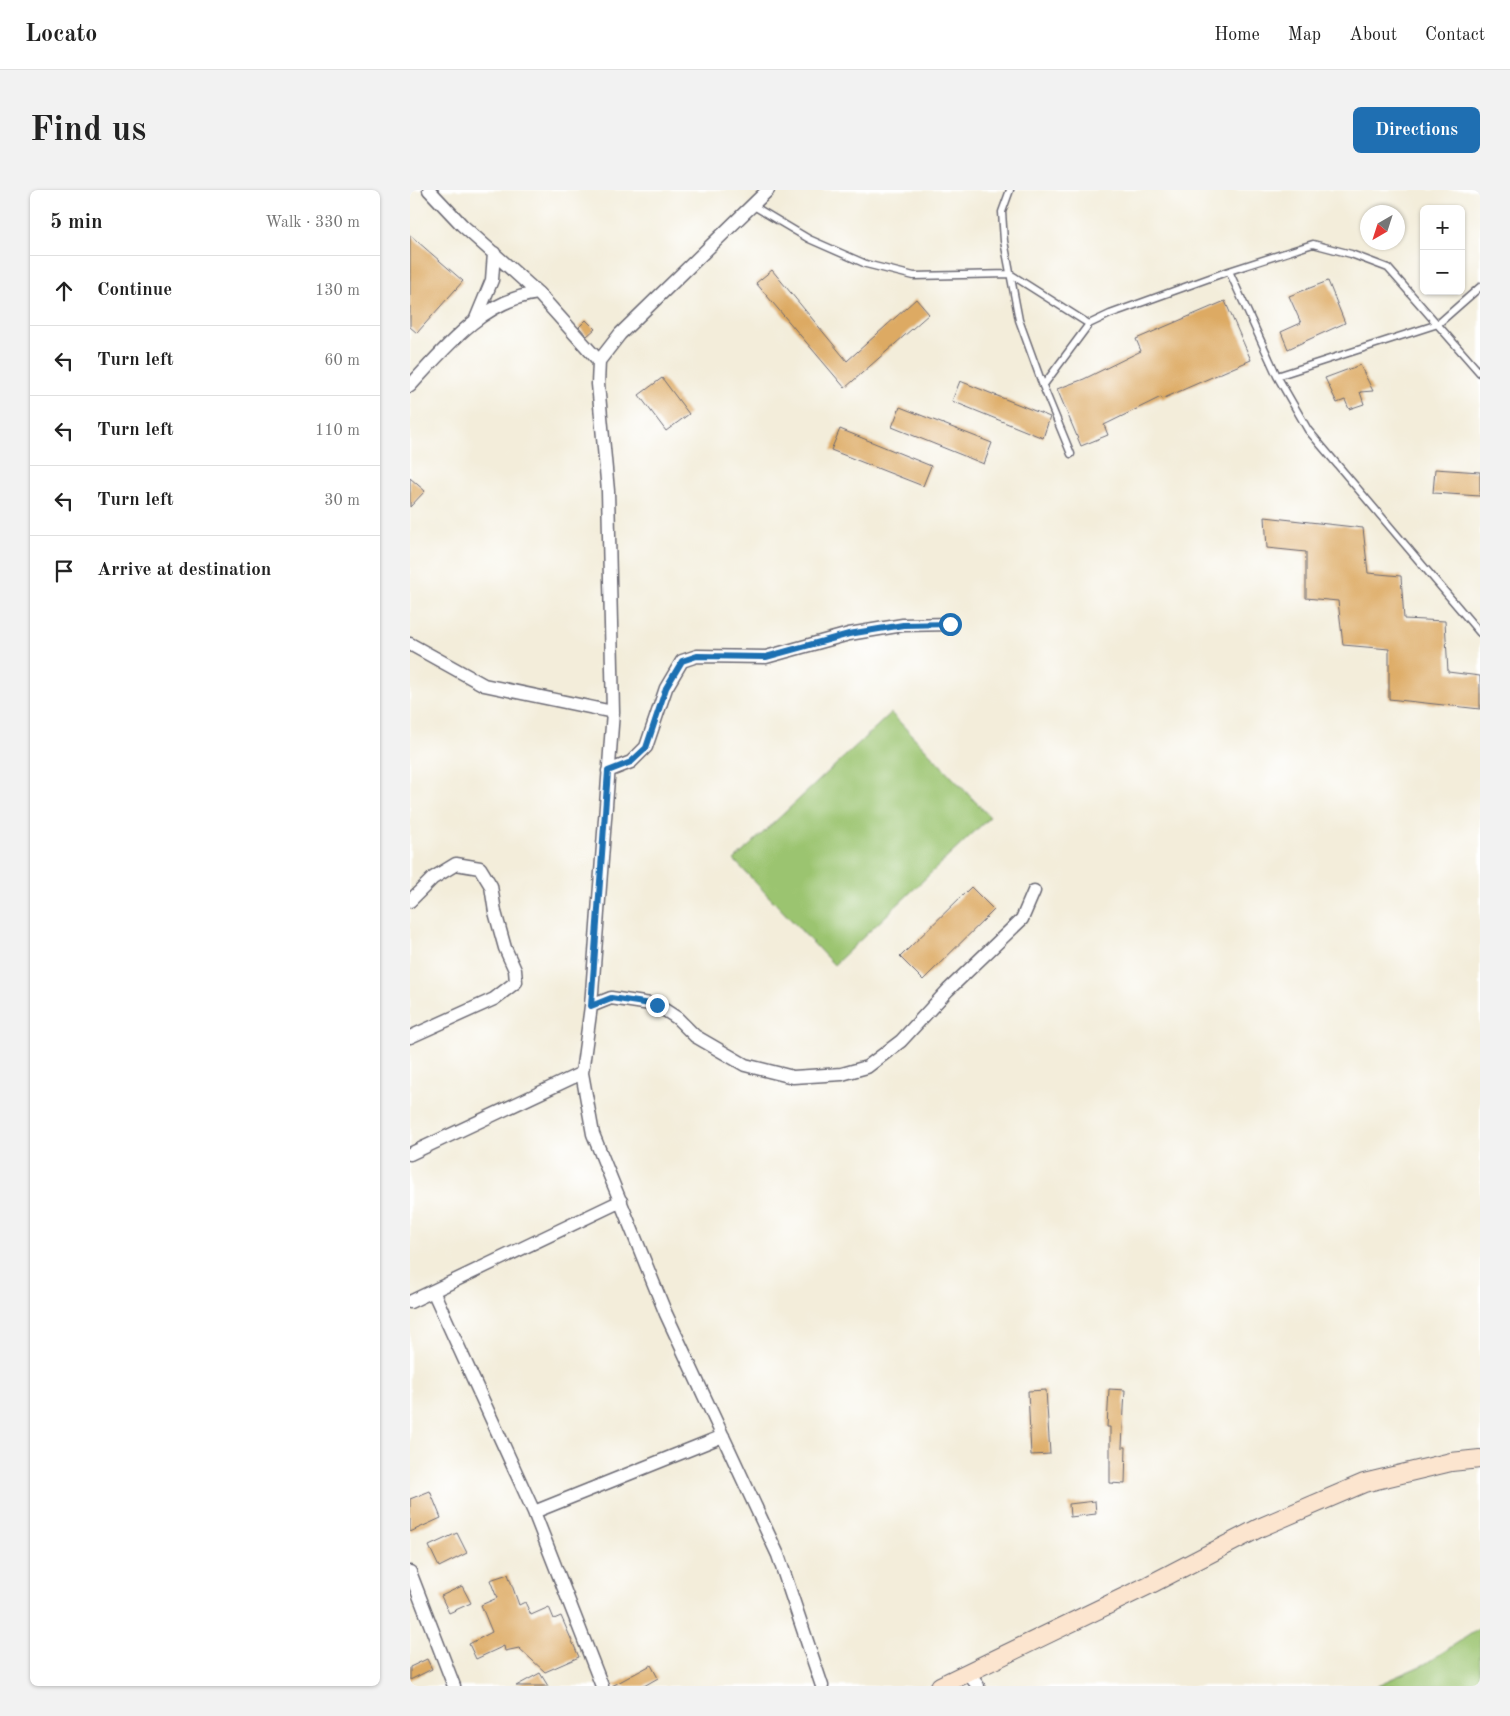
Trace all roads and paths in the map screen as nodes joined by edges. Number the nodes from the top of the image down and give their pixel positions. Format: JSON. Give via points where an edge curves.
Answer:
{"nodes":[{"id":1,"x":429,"y":190,"type":"edge"},
{"id":2,"x":768,"y":190,"type":"edge"},
{"id":3,"x":1010,"y":190,"type":"edge"},
{"id":4,"x":752,"y":205,"type":"junction"},
{"id":5,"x":494,"y":253,"type":"junction"},
{"id":6,"x":1229,"y":271,"type":"junction"},
{"id":7,"x":1010,"y":274,"type":"junction"},
{"id":8,"x":1480,"y":287,"type":"edge"},
{"id":9,"x":538,"y":293,"type":"junction"},
{"id":10,"x":475,"y":321,"type":"junction"},
{"id":11,"x":1090,"y":324,"type":"junction"},
{"id":12,"x":1438,"y":324,"type":"junction"},
{"id":13,"x":599,"y":361,"type":"junction"},
{"id":14,"x":1480,"y":373,"type":"edge"},
{"id":15,"x":1277,"y":376,"type":"junction"},
{"id":16,"x":410,"y":386,"type":"edge"},
{"id":17,"x":1042,"y":386,"type":"junction"},
{"id":18,"x":1071,"y":454,"type":"dead end"},
{"id":19,"x":950,"y":624,"type":"dead end"},
{"id":20,"x":1480,"y":633,"type":"edge"},
{"id":21,"x":410,"y":644,"type":"edge"},
{"id":22,"x":613,"y":712,"type":"junction"},
{"id":23,"x":608,"y":771,"type":"junction"},
{"id":24,"x":1034,"y":891,"type":"dead end"},
{"id":25,"x":410,"y":901,"type":"edge"},
{"id":26,"x":591,"y":1006,"type":"junction"},
{"id":27,"x":410,"y":1038,"type":"edge"},
{"id":28,"x":582,"y":1073,"type":"junction"},
{"id":29,"x":410,"y":1154,"type":"edge"},
{"id":30,"x":621,"y":1201,"type":"junction"},
{"id":31,"x":434,"y":1291,"type":"junction"},
{"id":32,"x":410,"y":1302,"type":"edge"},
{"id":33,"x":723,"y":1436,"type":"junction"},
{"id":34,"x":1480,"y":1459,"type":"edge"},
{"id":35,"x":534,"y":1512,"type":"junction"},
{"id":36,"x":410,"y":1572,"type":"edge"},
{"id":37,"x":973,"y":1679,"type":"edge"},
{"id":38,"x":454,"y":1686,"type":"edge"},
{"id":39,"x":602,"y":1686,"type":"edge"},
{"id":40,"x":822,"y":1686,"type":"edge"},
{"id":41,"x":940,"y":1686,"type":"edge"}],
"edges":[{"from":1,"to":5,"type":"street"},
{"from":2,"to":4,"type":"street"},
{"from":3,"to":7,"type":"lane","via":[[1002,212]]},
{"from":4,"to":7,"type":"lane","via":[[809,239],[866,264],[914,276]]},
{"from":4,"to":13,"type":"street","via":[[620,334]]},
{"from":5,"to":9,"type":"street"},
{"from":5,"to":10,"type":"street","via":[[492,280]]},
{"from":6,"to":11,"type":"lane"},
{"from":6,"to":12,"type":"lane","via":[[1313,244],[1388,268]]},
{"from":6,"to":15,"type":"lane"},
{"from":7,"to":11,"type":"lane"},
{"from":7,"to":17,"type":"lane","via":[[1019,320]]},
{"from":8,"to":12,"type":"lane"},
{"from":9,"to":10,"type":"street","via":[[513,298]]},
{"from":9,"to":13,"type":"street"},
{"from":10,"to":16,"type":"street"},
{"from":11,"to":17,"type":"lane"},
{"from":12,"to":14,"type":"lane"},
{"from":12,"to":15,"type":"lane"},
{"from":13,"to":22,"type":"street","via":[[598,384],[608,491]]},
{"from":15,"to":20,"type":"lane","via":[[1308,430]]},
{"from":17,"to":18,"type":"lane"},
{"from":19,"to":23,"type":"street","via":[[903,625],[849,634],[766,657],[697,656],[682,661],[666,688],[646,748],[631,762]]},
{"from":21,"to":22,"type":"street","via":[[484,684]]},
{"from":22,"to":23,"type":"street"},
{"from":23,"to":26,"type":"street"},
{"from":24,"to":26,"type":"street","via":[[1022,919],[948,990],[901,1041],[867,1067],[842,1074],[793,1076],[745,1065],[695,1036],[677,1018],[657,1005],[611,998]]},
{"from":25,"to":27,"type":"street","via":[[433,878],[456,864],[480,868],[491,886],[495,912],[516,982],[494,999]]},
{"from":26,"to":28,"type":"street"},
{"from":28,"to":29,"type":"street"},
{"from":28,"to":30,"type":"street","via":[[593,1134]]},
{"from":30,"to":31,"type":"street"},
{"from":30,"to":33,"type":"street","via":[[666,1314]]},
{"from":31,"to":32,"type":"street"},
{"from":31,"to":35,"type":"street"},
{"from":33,"to":35,"type":"street"},
{"from":33,"to":40,"type":"street","via":[[778,1555]]},
{"from":34,"to":37,"type":"street","via":[[1451,1462],[1364,1483],[1260,1528]]},
{"from":35,"to":39,"type":"street"},
{"from":36,"to":38,"type":"street"},
{"from":37,"to":41,"type":"street"}]}
